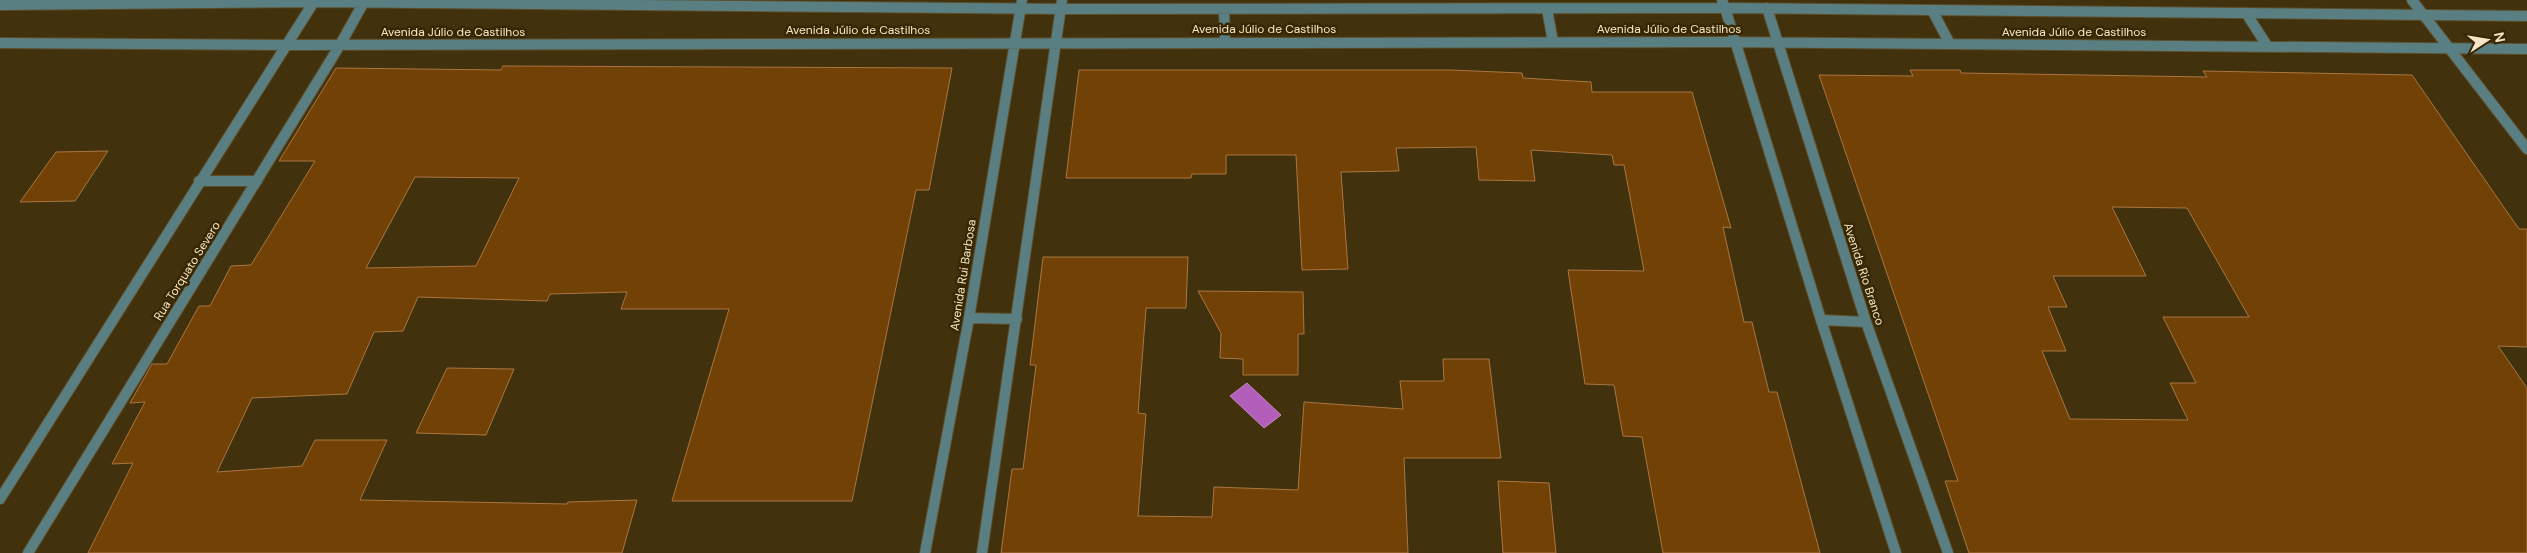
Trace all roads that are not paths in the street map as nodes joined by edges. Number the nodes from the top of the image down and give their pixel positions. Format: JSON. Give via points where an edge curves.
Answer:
{"nodes":[{"id":1,"x":2412,"y":0,"type":"edge"},
{"id":2,"x":315,"y":1,"type":"edge"},
{"id":3,"x":364,"y":2,"type":"edge"},
{"id":4,"x":1022,"y":4,"type":"edge"},
{"id":5,"x":1062,"y":4,"type":"edge"},
{"id":6,"x":1723,"y":4,"type":"edge"},
{"id":7,"x":1765,"y":4,"type":"edge"},
{"id":8,"x":0,"y":5,"type":"edge"},
{"id":9,"x":1224,"y":9,"type":"junction"},
{"id":10,"x":1547,"y":9,"type":"junction"},
{"id":11,"x":1932,"y":10,"type":"junction"},
{"id":12,"x":2246,"y":13,"type":"junction"},
{"id":13,"x":2424,"y":15,"type":"junction"},
{"id":14,"x":2527,"y":16,"type":"edge"},
{"id":15,"x":1014,"y":42,"type":"junction"},
{"id":16,"x":1057,"y":42,"type":"junction"},
{"id":17,"x":1225,"y":42,"type":"junction"},
{"id":18,"x":1554,"y":42,"type":"junction"},
{"id":19,"x":1734,"y":42,"type":"junction"},
{"id":20,"x":1777,"y":42,"type":"junction"},
{"id":21,"x":0,"y":44,"type":"edge"},
{"id":22,"x":1950,"y":44,"type":"junction"},
{"id":23,"x":286,"y":45,"type":"junction"},
{"id":24,"x":340,"y":45,"type":"junction"},
{"id":25,"x":2268,"y":46,"type":"junction"},
{"id":26,"x":2450,"y":48,"type":"junction"},
{"id":27,"x":2527,"y":49,"type":"edge"},
{"id":28,"x":2527,"y":149,"type":"edge"},
{"id":29,"x":199,"y":181,"type":"junction"},
{"id":30,"x":257,"y":181,"type":"junction"},
{"id":31,"x":969,"y":318,"type":"junction"},
{"id":32,"x":1017,"y":319,"type":"junction"},
{"id":33,"x":1821,"y":320,"type":"junction"},
{"id":34,"x":1866,"y":322,"type":"junction"},
{"id":35,"x":0,"y":499,"type":"edge"},
{"id":36,"x":28,"y":553,"type":"edge"},
{"id":37,"x":925,"y":553,"type":"edge"},
{"id":38,"x":982,"y":553,"type":"edge"},
{"id":39,"x":1896,"y":553,"type":"edge"},
{"id":40,"x":1948,"y":553,"type":"edge"}],
"edges":[{"from":1,"to":13,"type":"street"},
{"from":2,"to":3,"type":"street","name":"Avenida Júlio de Castilhos"},
{"from":2,"to":8,"type":"street","name":"Avenida Júlio de Castilhos"},
{"from":2,"to":23,"type":"street"},
{"from":3,"to":4,"type":"street","name":"Avenida Júlio de Castilhos"},
{"from":3,"to":24,"type":"street","name":"Rua Torquato Severo"},
{"from":4,"to":5,"type":"street","name":"Avenida Júlio de Castilhos"},
{"from":4,"to":15,"type":"street","name":"Avenida Rui Barbosa"},
{"from":5,"to":9,"type":"street","name":"Avenida Júlio de Castilhos"},
{"from":5,"to":16,"type":"street"},
{"from":6,"to":7,"type":"street","name":"Avenida Júlio de Castilhos"},
{"from":6,"to":10,"type":"street","name":"Avenida Júlio de Castilhos"},
{"from":6,"to":19,"type":"street"},
{"from":7,"to":11,"type":"street","name":"Avenida Júlio de Castilhos"},
{"from":7,"to":20,"type":"street","name":"Avenida Rio Branco"},
{"from":9,"to":10,"type":"street","name":"Avenida Júlio de Castilhos"},
{"from":9,"to":17,"type":"street"},
{"from":10,"to":18,"type":"street"},
{"from":11,"to":12,"type":"street","name":"Avenida Júlio de Castilhos"},
{"from":11,"to":22,"type":"street"},
{"from":12,"to":13,"type":"street","name":"Avenida Júlio de Castilhos"},
{"from":12,"to":25,"type":"street"},
{"from":13,"to":14,"type":"street","name":"Avenida Júlio de Castilhos"},
{"from":13,"to":26,"type":"street"},
{"from":15,"to":16,"type":"street","name":"Avenida Júlio de Castilhos"},
{"from":15,"to":24,"type":"street","name":"Avenida Júlio de Castilhos"},
{"from":15,"to":31,"type":"street","name":"Avenida Rui Barbosa"},
{"from":16,"to":17,"type":"street","name":"Avenida Júlio de Castilhos"},
{"from":16,"to":32,"type":"street"},
{"from":17,"to":18,"type":"street","name":"Avenida Júlio de Castilhos"},
{"from":18,"to":19,"type":"street","name":"Avenida Júlio de Castilhos"},
{"from":19,"to":20,"type":"street","name":"Avenida Júlio de Castilhos"},
{"from":19,"to":33,"type":"street"},
{"from":20,"to":22,"type":"street","name":"Avenida Júlio de Castilhos"},
{"from":20,"to":34,"type":"street","name":"Avenida Rio Branco"},
{"from":21,"to":23,"type":"street","name":"Avenida Júlio de Castilhos"},
{"from":22,"to":25,"type":"street","name":"Avenida Júlio de Castilhos"},
{"from":23,"to":24,"type":"street","name":"Avenida Júlio de Castilhos"},
{"from":23,"to":29,"type":"street"},
{"from":24,"to":30,"type":"street","name":"Rua Torquato Severo"},
{"from":25,"to":26,"type":"street","name":"Avenida Júlio de Castilhos"},
{"from":26,"to":27,"type":"street","name":"Avenida Júlio de Castilhos"},
{"from":26,"to":28,"type":"street"},
{"from":29,"to":30,"type":"street"},
{"from":29,"to":35,"type":"street"},
{"from":30,"to":36,"type":"street","name":"Rua Torquato Severo"},
{"from":31,"to":32,"type":"street"},
{"from":31,"to":37,"type":"street","name":"Avenida Rui Barbosa"},
{"from":32,"to":38,"type":"street"},
{"from":33,"to":34,"type":"street"},
{"from":33,"to":39,"type":"street"},
{"from":34,"to":40,"type":"street","name":"Avenida Rio Branco"}]}
